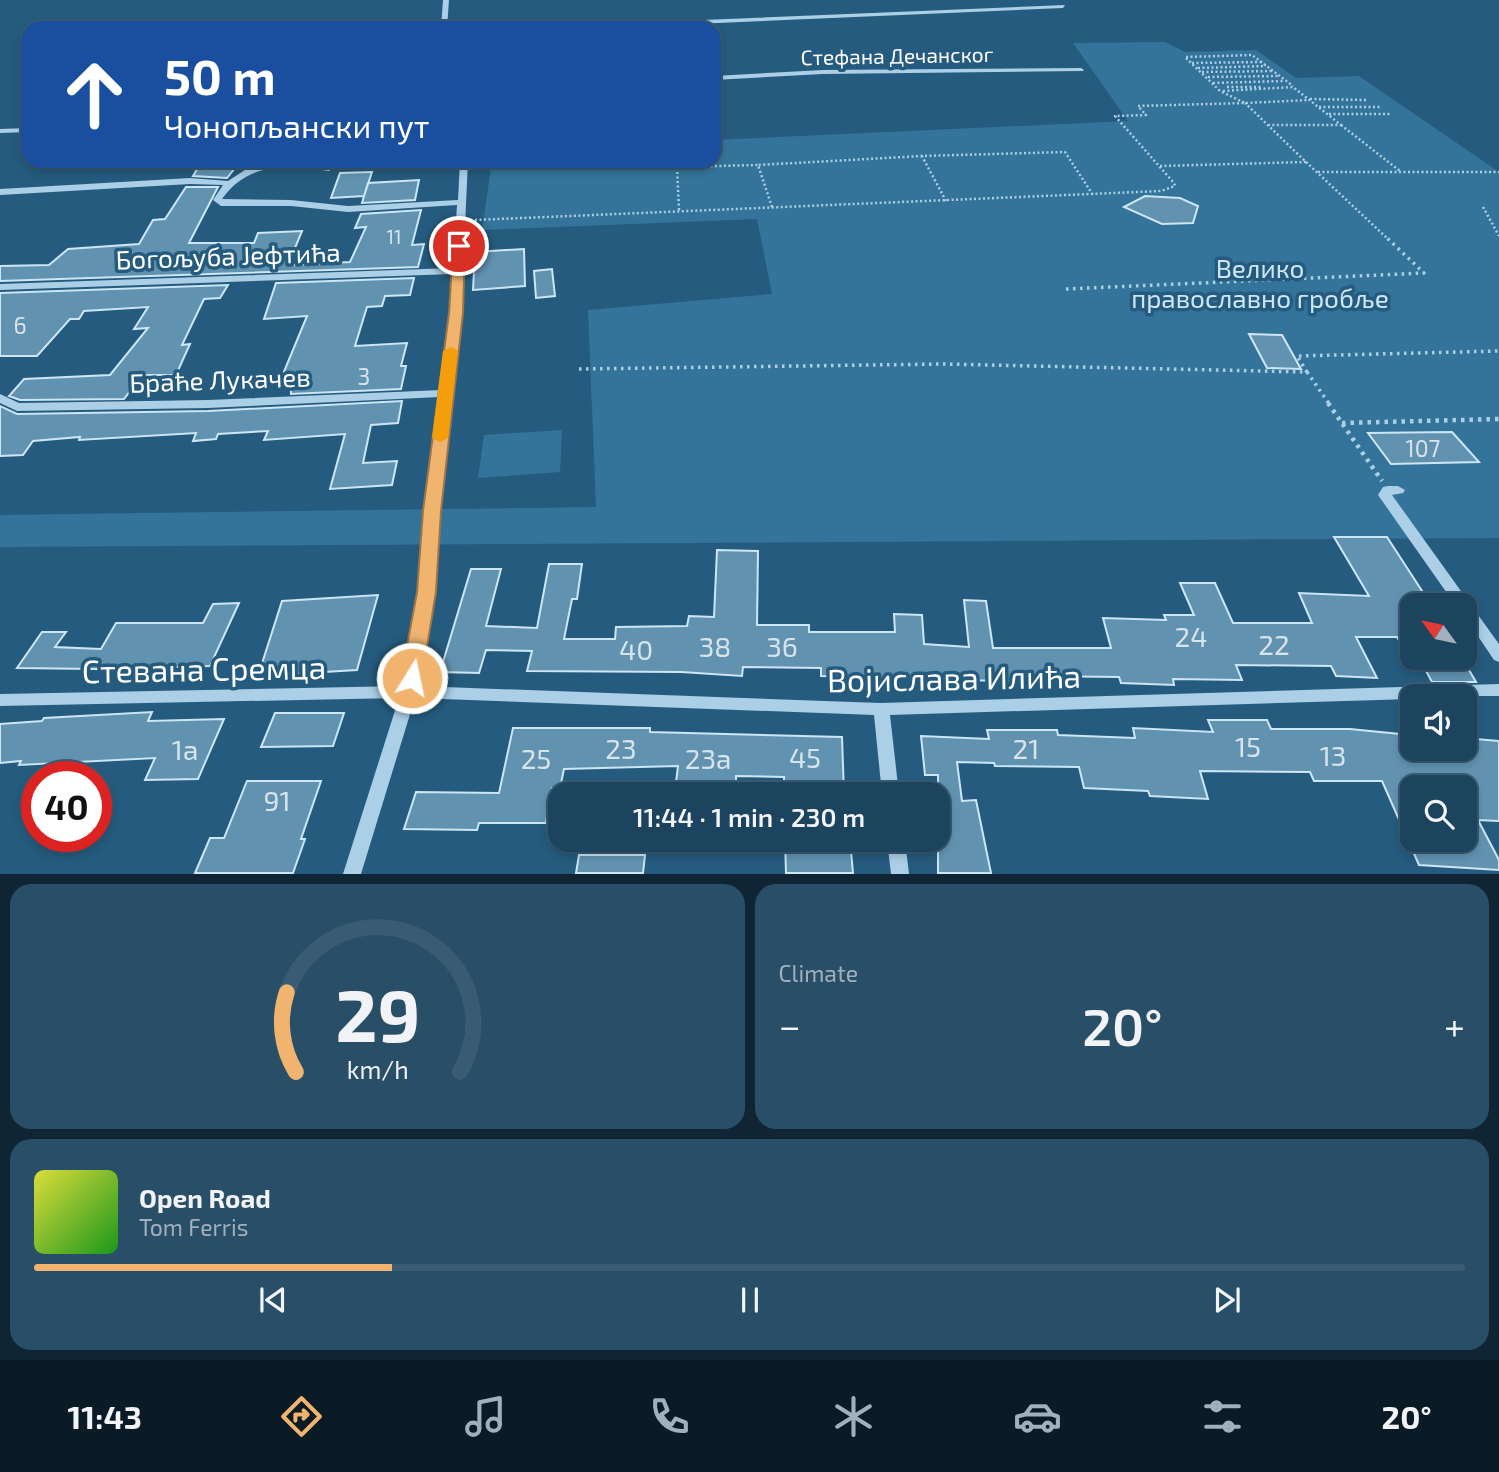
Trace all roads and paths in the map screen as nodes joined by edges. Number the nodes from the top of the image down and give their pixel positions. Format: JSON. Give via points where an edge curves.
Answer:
{"nodes":[{"id":1,"x":446,"y":0,"type":"edge"},
{"id":2,"x":1063,"y":6,"type":"dead end"},
{"id":3,"x":444,"y":21,"type":"edge"},
{"id":4,"x":718,"y":21,"type":"edge"},
{"id":5,"x":1192,"y":63,"type":"junction"},
{"id":6,"x":1264,"y":64,"type":"junction"},
{"id":7,"x":1081,"y":70,"type":"dead end"},
{"id":8,"x":1209,"y":70,"type":"dead end"},
{"id":9,"x":1201,"y":72,"type":"junction"},
{"id":10,"x":1279,"y":76,"type":"junction"},
{"id":11,"x":721,"y":78,"type":"edge"},
{"id":12,"x":1207,"y":78,"type":"junction"},
{"id":13,"x":1286,"y":82,"type":"junction"},
{"id":14,"x":1212,"y":83,"type":"junction"},
{"id":15,"x":1262,"y":87,"type":"junction"},
{"id":16,"x":1293,"y":87,"type":"junction"},
{"id":17,"x":1220,"y":91,"type":"junction"},
{"id":18,"x":1310,"y":100,"type":"junction"},
{"id":19,"x":1366,"y":100,"type":"dead end"},
{"id":20,"x":1245,"y":103,"type":"junction"},
{"id":21,"x":1318,"y":107,"type":"junction"},
{"id":22,"x":1382,"y":107,"type":"dead end"},
{"id":23,"x":1328,"y":114,"type":"junction"},
{"id":24,"x":1390,"y":114,"type":"dead end"},
{"id":25,"x":1268,"y":125,"type":"junction"},
{"id":26,"x":1341,"y":125,"type":"junction"},
{"id":27,"x":21,"y":130,"type":"edge"},
{"id":28,"x":0,"y":131,"type":"edge"},
{"id":29,"x":922,"y":156,"type":"junction"},
{"id":30,"x":1306,"y":162,"type":"junction"},
{"id":31,"x":758,"y":165,"type":"junction"},
{"id":32,"x":721,"y":166,"type":"edge"},
{"id":33,"x":1160,"y":166,"type":"junction"},
{"id":34,"x":260,"y":168,"type":"edge"},
{"id":35,"x":464,"y":168,"type":"edge"},
{"id":36,"x":677,"y":168,"type":"edge"},
{"id":37,"x":1400,"y":171,"type":"junction"},
{"id":38,"x":1317,"y":172,"type":"junction"},
{"id":39,"x":1499,"y":172,"type":"edge"},
{"id":40,"x":227,"y":183,"type":"junction"},
{"id":41,"x":0,"y":192,"type":"edge"},
{"id":42,"x":1093,"y":195,"type":"junction"},
{"id":43,"x":946,"y":201,"type":"junction"},
{"id":44,"x":462,"y":202,"type":"junction"},
{"id":45,"x":772,"y":207,"type":"junction"},
{"id":46,"x":1483,"y":207,"type":"dead end"},
{"id":47,"x":679,"y":210,"type":"junction"},
{"id":48,"x":461,"y":220,"type":"junction"},
{"id":49,"x":1499,"y":236,"type":"edge"},
{"id":50,"x":458,"y":271,"type":"junction"},
{"id":51,"x":0,"y":287,"type":"edge"},
{"id":52,"x":1066,"y":289,"type":"dead end"},
{"id":53,"x":1499,"y":351,"type":"edge"},
{"id":54,"x":579,"y":369,"type":"dead end"},
{"id":55,"x":1307,"y":372,"type":"junction"},
{"id":56,"x":445,"y":393,"type":"junction"},
{"id":57,"x":0,"y":398,"type":"edge"},
{"id":58,"x":1499,"y":419,"type":"edge"},
{"id":59,"x":1342,"y":424,"type":"junction"},
{"id":60,"x":1393,"y":490,"type":"joint"},
{"id":61,"x":1456,"y":593,"type":"edge"},
{"id":62,"x":1477,"y":624,"type":"edge"},
{"id":63,"x":1499,"y":656,"type":"edge"},
{"id":64,"x":1499,"y":690,"type":"edge"},
{"id":65,"x":409,"y":692,"type":"junction"},
{"id":66,"x":0,"y":700,"type":"edge"},
{"id":67,"x":881,"y":709,"type":"junction"},
{"id":68,"x":890,"y":782,"type":"edge"},
{"id":69,"x":897,"y":852,"type":"edge"},
{"id":70,"x":352,"y":873,"type":"edge"},
{"id":71,"x":900,"y":873,"type":"edge"}],
"edges":[{"from":1,"to":3,"type":"street"},
{"from":2,"to":4,"type":"street"},
{"from":5,"to":6,"type":"path"},
{"from":5,"to":6,"type":"path"},
{"from":5,"to":6,"type":"path","via":[[1185,57]]},
{"from":5,"to":9,"type":"path"},
{"from":6,"to":8,"type":"path"},
{"from":6,"to":9,"type":"path"},
{"from":6,"to":10,"type":"path"},
{"from":7,"to":11,"type":"street","name":"Стефана Дечанског"},
{"from":9,"to":12,"type":"path"},
{"from":10,"to":12,"type":"path"},
{"from":10,"to":13,"type":"path"},
{"from":12,"to":14,"type":"path"},
{"from":13,"to":14,"type":"path"},
{"from":13,"to":15,"type":"path","via":[[1225,86]]},
{"from":13,"to":16,"type":"path"},
{"from":14,"to":17,"type":"path"},
{"from":15,"to":16,"type":"path"},
{"from":15,"to":17,"type":"path","via":[[1266,90]]},
{"from":16,"to":18,"type":"path"},
{"from":17,"to":20,"type":"path"},
{"from":18,"to":19,"type":"path"},
{"from":18,"to":20,"type":"path"},
{"from":18,"to":21,"type":"path"},
{"from":20,"to":25,"type":"path"},
{"from":20,"to":33,"type":"path","via":[[1138,106],[1146,115],[1115,116]]},
{"from":21,"to":22,"type":"path"},
{"from":21,"to":23,"type":"path"},
{"from":23,"to":24,"type":"path"},
{"from":23,"to":26,"type":"path"},
{"from":25,"to":26,"type":"path"},
{"from":25,"to":30,"type":"path"},
{"from":26,"to":37,"type":"path"},
{"from":27,"to":28,"type":"street"},
{"from":29,"to":31,"type":"path"},
{"from":29,"to":42,"type":"path","via":[[1065,152]]},
{"from":29,"to":43,"type":"path"},
{"from":30,"to":33,"type":"path"},
{"from":30,"to":38,"type":"path"},
{"from":31,"to":32,"type":"path"},
{"from":31,"to":45,"type":"path"},
{"from":33,"to":42,"type":"path","via":[[1175,186],[1145,193]]},
{"from":34,"to":40,"type":"street"},
{"from":35,"to":44,"type":"street"},
{"from":36,"to":47,"type":"path"},
{"from":37,"to":38,"type":"path"},
{"from":37,"to":39,"type":"path"},
{"from":38,"to":52,"type":"path","via":[[1424,274]]},
{"from":40,"to":41,"type":"street"},
{"from":40,"to":44,"type":"street","via":[[217,200],[221,203],[348,209]]},
{"from":42,"to":43,"type":"path"},
{"from":43,"to":45,"type":"path"},
{"from":44,"to":48,"type":"street"},
{"from":45,"to":47,"type":"path"},
{"from":46,"to":49,"type":"path"},
{"from":47,"to":48,"type":"path"},
{"from":48,"to":50,"type":"street"},
{"from":50,"to":51,"type":"street","name":"Богољуба Јефтића"},
{"from":50,"to":56,"type":"street"},
{"from":53,"to":55,"type":"path","via":[[1297,356]]},
{"from":54,"to":55,"type":"path","via":[[733,364]]},
{"from":55,"to":59,"type":"path"},
{"from":56,"to":57,"type":"street","name":"Браће Лукачев","via":[[17,407]]},
{"from":56,"to":65,"type":"street","via":[[427,592]]},
{"from":58,"to":59,"type":"path"},
{"from":59,"to":60,"type":"path"},
{"from":60,"to":61,"type":"street","via":[[1385,495]]},
{"from":62,"to":63,"type":"street"},
{"from":64,"to":67,"type":"street","name":"Војислава Илића"},
{"from":65,"to":66,"type":"street","name":"Стевана Сремца"},
{"from":65,"to":67,"type":"street","name":"Војислава Илића"},
{"from":65,"to":70,"type":"street"},
{"from":67,"to":68,"type":"street"},
{"from":69,"to":71,"type":"street"}]}
